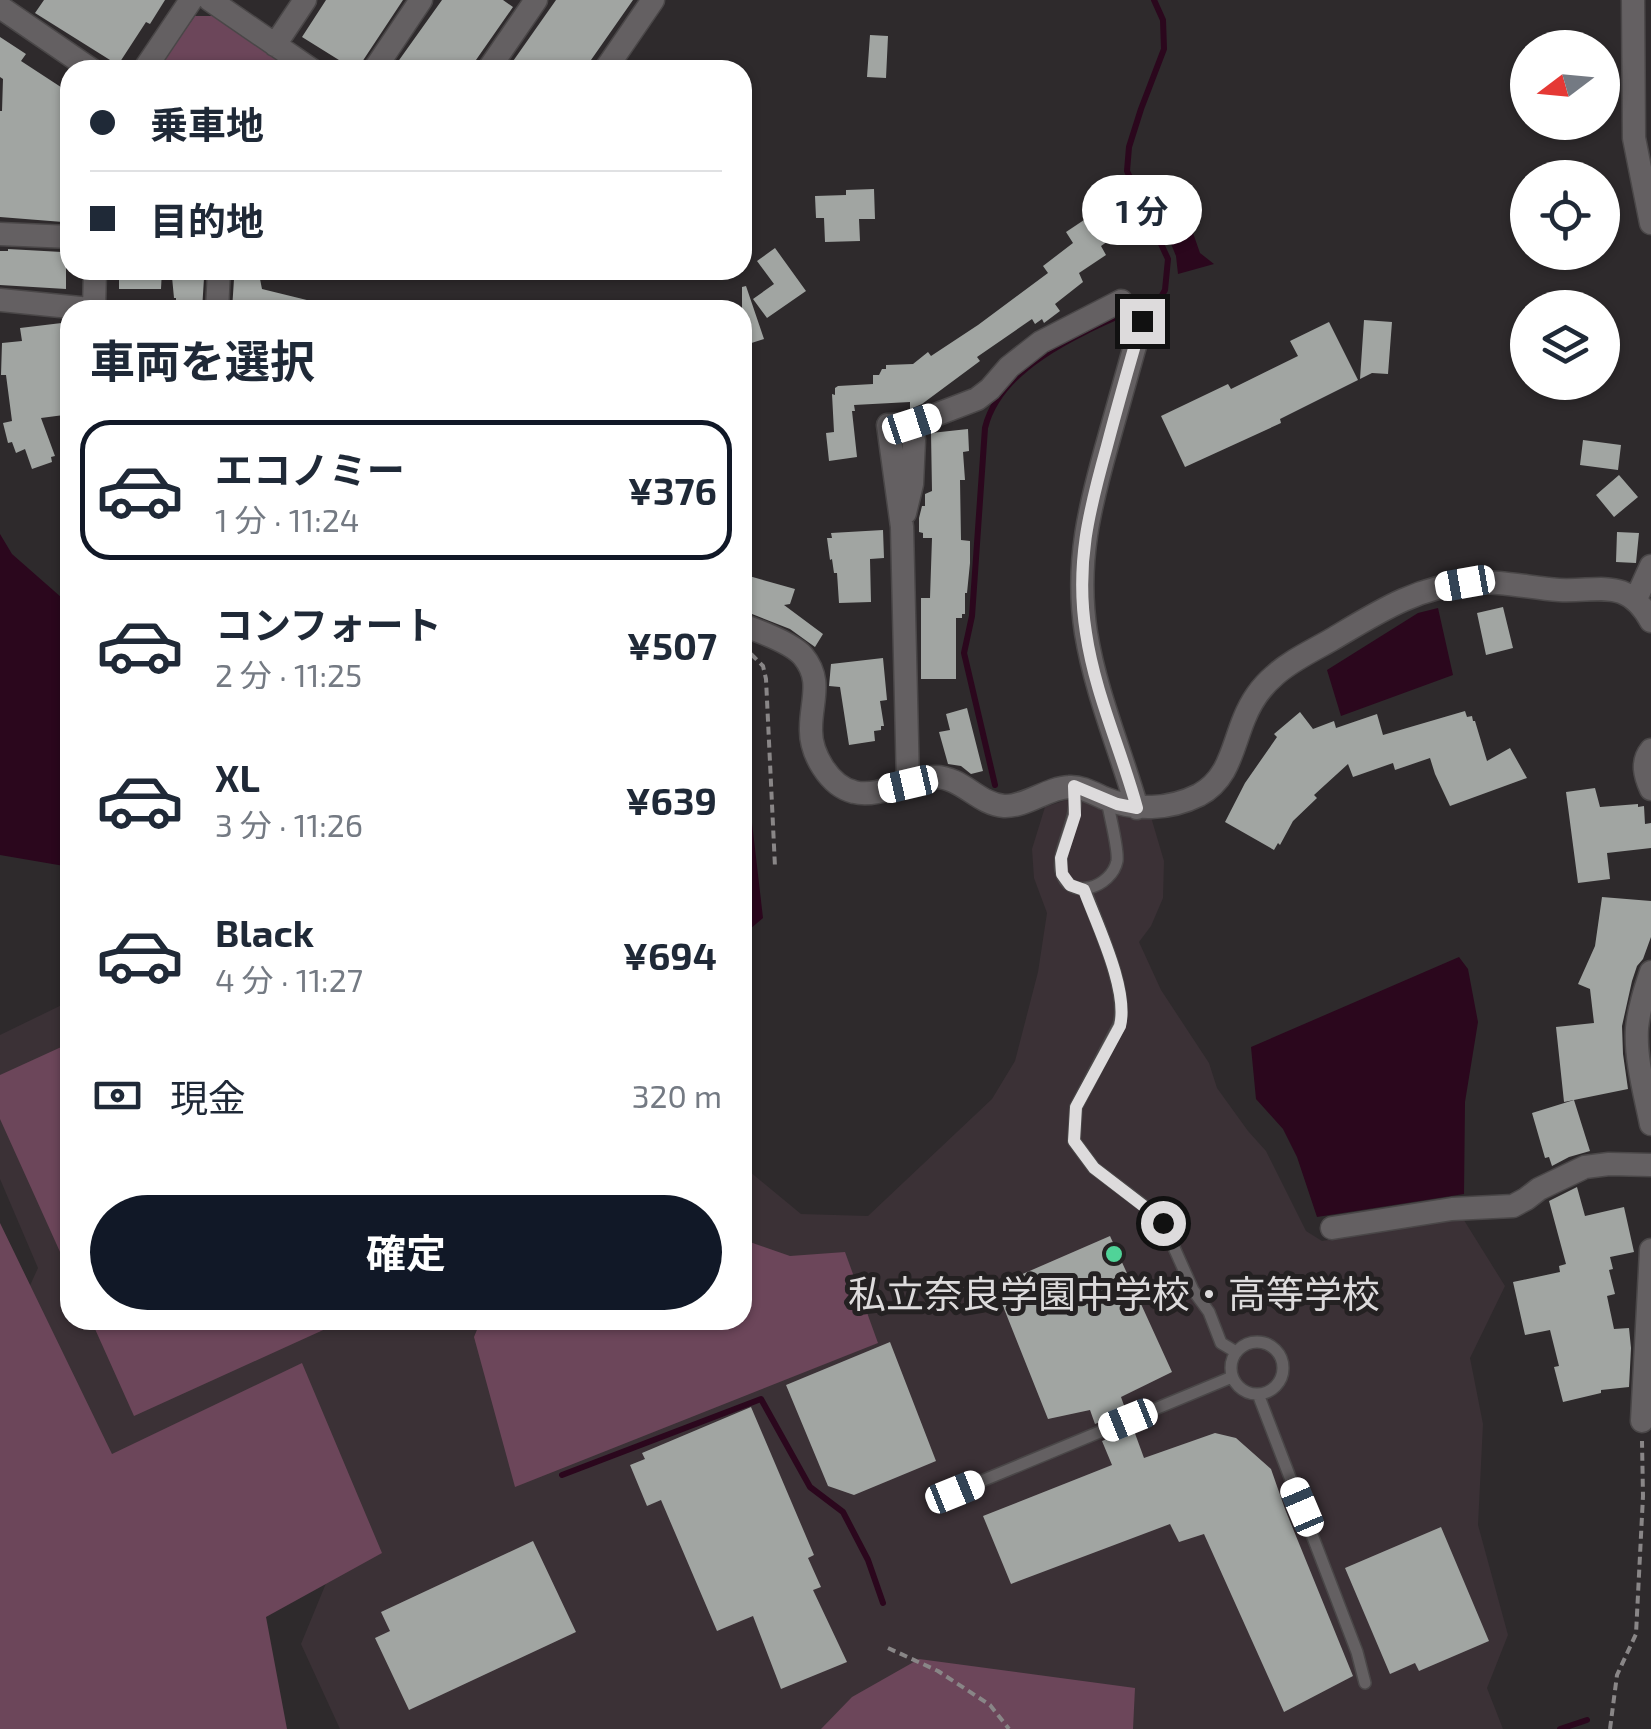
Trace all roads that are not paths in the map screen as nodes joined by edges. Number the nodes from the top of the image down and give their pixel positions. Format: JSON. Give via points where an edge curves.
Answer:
{"nodes":[{"id":1,"x":191,"y":0,"type":"edge"},
{"id":2,"x":210,"y":0,"type":"edge"},
{"id":3,"x":305,"y":0,"type":"edge"},
{"id":4,"x":421,"y":0,"type":"edge"},
{"id":5,"x":536,"y":0,"type":"edge"},
{"id":6,"x":654,"y":0,"type":"edge"},
{"id":7,"x":1633,"y":0,"type":"edge"},
{"id":8,"x":0,"y":6,"type":"edge"},
{"id":9,"x":275,"y":45,"type":"junction"},
{"id":10,"x":78,"y":60,"type":"edge"},
{"id":11,"x":151,"y":60,"type":"edge"},
{"id":12,"x":297,"y":60,"type":"edge"},
{"id":13,"x":381,"y":60,"type":"edge"},
{"id":14,"x":495,"y":60,"type":"edge"},
{"id":15,"x":611,"y":60,"type":"edge"},
{"id":16,"x":1651,"y":223,"type":"edge"},
{"id":17,"x":0,"y":234,"type":"edge"},
{"id":18,"x":60,"y":237,"type":"edge"},
{"id":19,"x":0,"y":300,"type":"edge"},
{"id":20,"x":1121,"y":301,"type":"dead end"},
{"id":21,"x":60,"y":306,"type":"edge"},
{"id":22,"x":1142,"y":321,"type":"dead end"},
{"id":23,"x":914,"y":440,"type":"dead end"},
{"id":24,"x":902,"y":526,"type":"junction"},
{"id":25,"x":1651,"y":566,"type":"edge"},
{"id":26,"x":1636,"y":598,"type":"junction"},
{"id":27,"x":1651,"y":621,"type":"edge"},
{"id":28,"x":752,"y":629,"type":"edge"},
{"id":29,"x":1651,"y":750,"type":"edge"},
{"id":30,"x":908,"y":784,"type":"junction"},
{"id":31,"x":1074,"y":786,"type":"junction"},
{"id":32,"x":1651,"y":789,"type":"edge"},
{"id":33,"x":1107,"y":799,"type":"junction"},
{"id":34,"x":1137,"y":808,"type":"junction"},
{"id":35,"x":1084,"y":890,"type":"junction"},
{"id":36,"x":1650,"y":980,"type":"edge"},
{"id":37,"x":1651,"y":1124,"type":"edge"},
{"id":38,"x":1651,"y":1165,"type":"edge"},
{"id":39,"x":1332,"y":1228,"type":"dead end"},
{"id":40,"x":1651,"y":1250,"type":"edge"},
{"id":41,"x":1236,"y":1352,"type":"junction"},
{"id":42,"x":1232,"y":1377,"type":"junction"},
{"id":43,"x":1258,"y":1394,"type":"junction"},
{"id":44,"x":1642,"y":1421,"type":"road end"},
{"id":45,"x":955,"y":1492,"type":"dead end"},
{"id":46,"x":1365,"y":1683,"type":"dead end"}],
"edges":[{"from":1,"to":11,"type":"street"},
{"from":2,"to":9,"type":"street"},
{"from":3,"to":9,"type":"street"},
{"from":4,"to":13,"type":"street"},
{"from":5,"to":14,"type":"street"},
{"from":6,"to":15,"type":"street"},
{"from":7,"to":16,"type":"street","via":[[1634,138]]},
{"from":8,"to":10,"type":"street"},
{"from":9,"to":12,"type":"street"},
{"from":17,"to":18,"type":"street"},
{"from":19,"to":21,"type":"street"},
{"from":20,"to":24,"type":"street","via":[[1041,342],[977,399],[912,424],[888,425]]},
{"from":22,"to":34,"type":"street","via":[[1090,506],[1081,572],[1096,680]]},
{"from":23,"to":24,"type":"street"},
{"from":24,"to":30,"type":"street"},
{"from":25,"to":26,"type":"street"},
{"from":26,"to":27,"type":"street"},
{"from":26,"to":34,"type":"street","via":[[1607,588],[1488,582],[1415,594],[1271,678],[1215,783],[1182,802]]},
{"from":28,"to":30,"type":"street","via":[[801,653],[814,674],[810,725],[826,774],[858,794]]},
{"from":29,"to":32,"type":"street","via":[[1644,765]]},
{"from":30,"to":31,"type":"street","via":[[936,777],[1006,806]]},
{"from":31,"to":33,"type":"street"},
{"from":31,"to":35,"type":"lane","via":[[1062,874]]},
{"from":33,"to":34,"type":"street"},
{"from":33,"to":35,"type":"lane","via":[[1118,858],[1107,879]]},
{"from":35,"to":41,"type":"lane","via":[[1123,1013],[1076,1107],[1074,1141],[1094,1168],[1163,1223],[1221,1342]]},
{"from":36,"to":37,"type":"street","via":[[1637,1031]]},
{"from":38,"to":39,"type":"street","via":[[1585,1167],[1502,1208],[1452,1208]]},
{"from":40,"to":44,"type":"street"},
{"from":41,"to":42,"type":"lane"},
{"from":41,"to":43,"type":"lane","via":[[1260,1342],[1280,1357],[1279,1382]]},
{"from":42,"to":43,"type":"lane","via":[[1242,1390]]},
{"from":42,"to":45,"type":"lane"},
{"from":43,"to":46,"type":"lane"}]}
